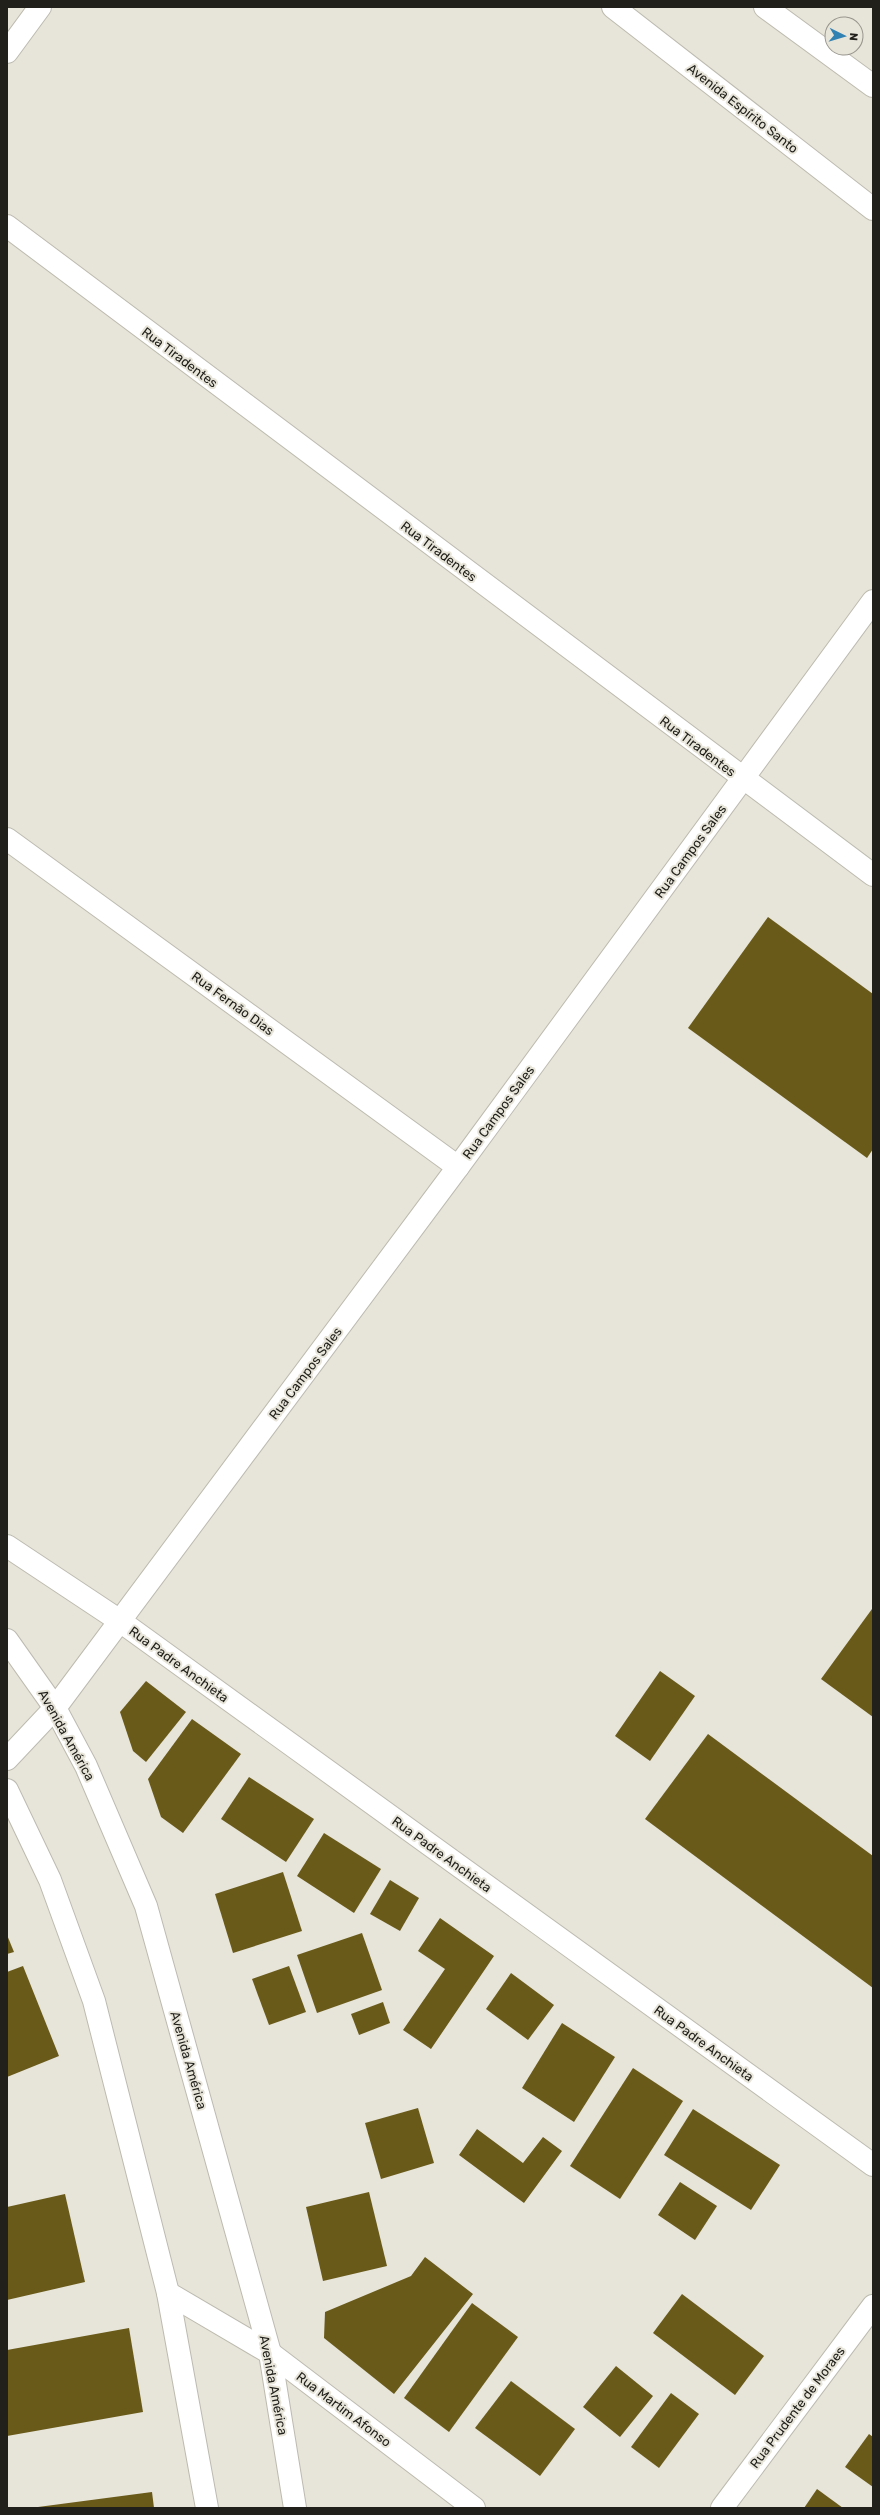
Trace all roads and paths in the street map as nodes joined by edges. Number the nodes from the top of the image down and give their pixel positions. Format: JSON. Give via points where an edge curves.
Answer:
{"nodes":[{"id":1,"x":40,"y":7,"type":"edge"},
{"id":2,"x":613,"y":7,"type":"edge"},
{"id":3,"x":765,"y":7,"type":"edge"},
{"id":4,"x":7,"y":52,"type":"edge"},
{"id":5,"x":873,"y":86,"type":"edge"},
{"id":6,"x":873,"y":209,"type":"edge"},
{"id":7,"x":7,"y":226,"type":"edge"},
{"id":8,"x":873,"y":601,"type":"edge"},
{"id":9,"x":743,"y":780,"type":"junction"},
{"id":10,"x":7,"y":839,"type":"edge"},
{"id":11,"x":873,"y":875,"type":"edge"},
{"id":12,"x":458,"y":1167,"type":"junction"},
{"id":13,"x":7,"y":1546,"type":"edge"},
{"id":14,"x":120,"y":1621,"type":"junction"},
{"id":15,"x":7,"y":1640,"type":"edge"},
{"id":16,"x":55,"y":1708,"type":"junction"},
{"id":17,"x":7,"y":1759,"type":"edge"},
{"id":18,"x":7,"y":1790,"type":"edge"},
{"id":19,"x":873,"y":2165,"type":"edge"},
{"id":20,"x":168,"y":2293,"type":"junction"},
{"id":21,"x":873,"y":2306,"type":"edge"},
{"id":22,"x":270,"y":2353,"type":"junction"},
{"id":23,"x":207,"y":2508,"type":"edge"},
{"id":24,"x":295,"y":2508,"type":"edge"},
{"id":25,"x":474,"y":2508,"type":"edge"},
{"id":26,"x":722,"y":2508,"type":"edge"}],
"edges":[{"from":1,"to":4,"type":"street"},
{"from":2,"to":6,"type":"street","name":"Avenida Espírito Santo"},
{"from":3,"to":5,"type":"street"},
{"from":7,"to":9,"type":"street","name":"Rua Tiradentes"},
{"from":8,"to":9,"type":"street","name":"Rua Campos Sales"},
{"from":9,"to":11,"type":"street","name":"Rua Tiradentes"},
{"from":9,"to":12,"type":"street","name":"Rua Campos Sales"},
{"from":10,"to":12,"type":"street","name":"Rua Fernão Dias"},
{"from":12,"to":14,"type":"street","name":"Rua Campos Sales"},
{"from":13,"to":14,"type":"street","name":"Rua Padre Anchieta"},
{"from":14,"to":16,"type":"street","name":"Rua Campos Sales"},
{"from":14,"to":19,"type":"street","name":"Rua Padre Anchieta"},
{"from":15,"to":16,"type":"street","name":"Avenida América"},
{"from":16,"to":17,"type":"street","name":"Rua Campos Sales"},
{"from":16,"to":22,"type":"street","name":"Avenida América","via":[[86,1766],[146,1906]]},
{"from":18,"to":20,"type":"street","via":[[50,1880],[94,2000]]},
{"from":20,"to":22,"type":"street","name":"Rua Martim Afonso"},
{"from":20,"to":23,"type":"street"},
{"from":21,"to":26,"type":"street","name":"Rua Prudente de Moraes"},
{"from":22,"to":24,"type":"street","name":"Avenida América"},
{"from":22,"to":25,"type":"street","name":"Rua Martim Afonso"}]}
